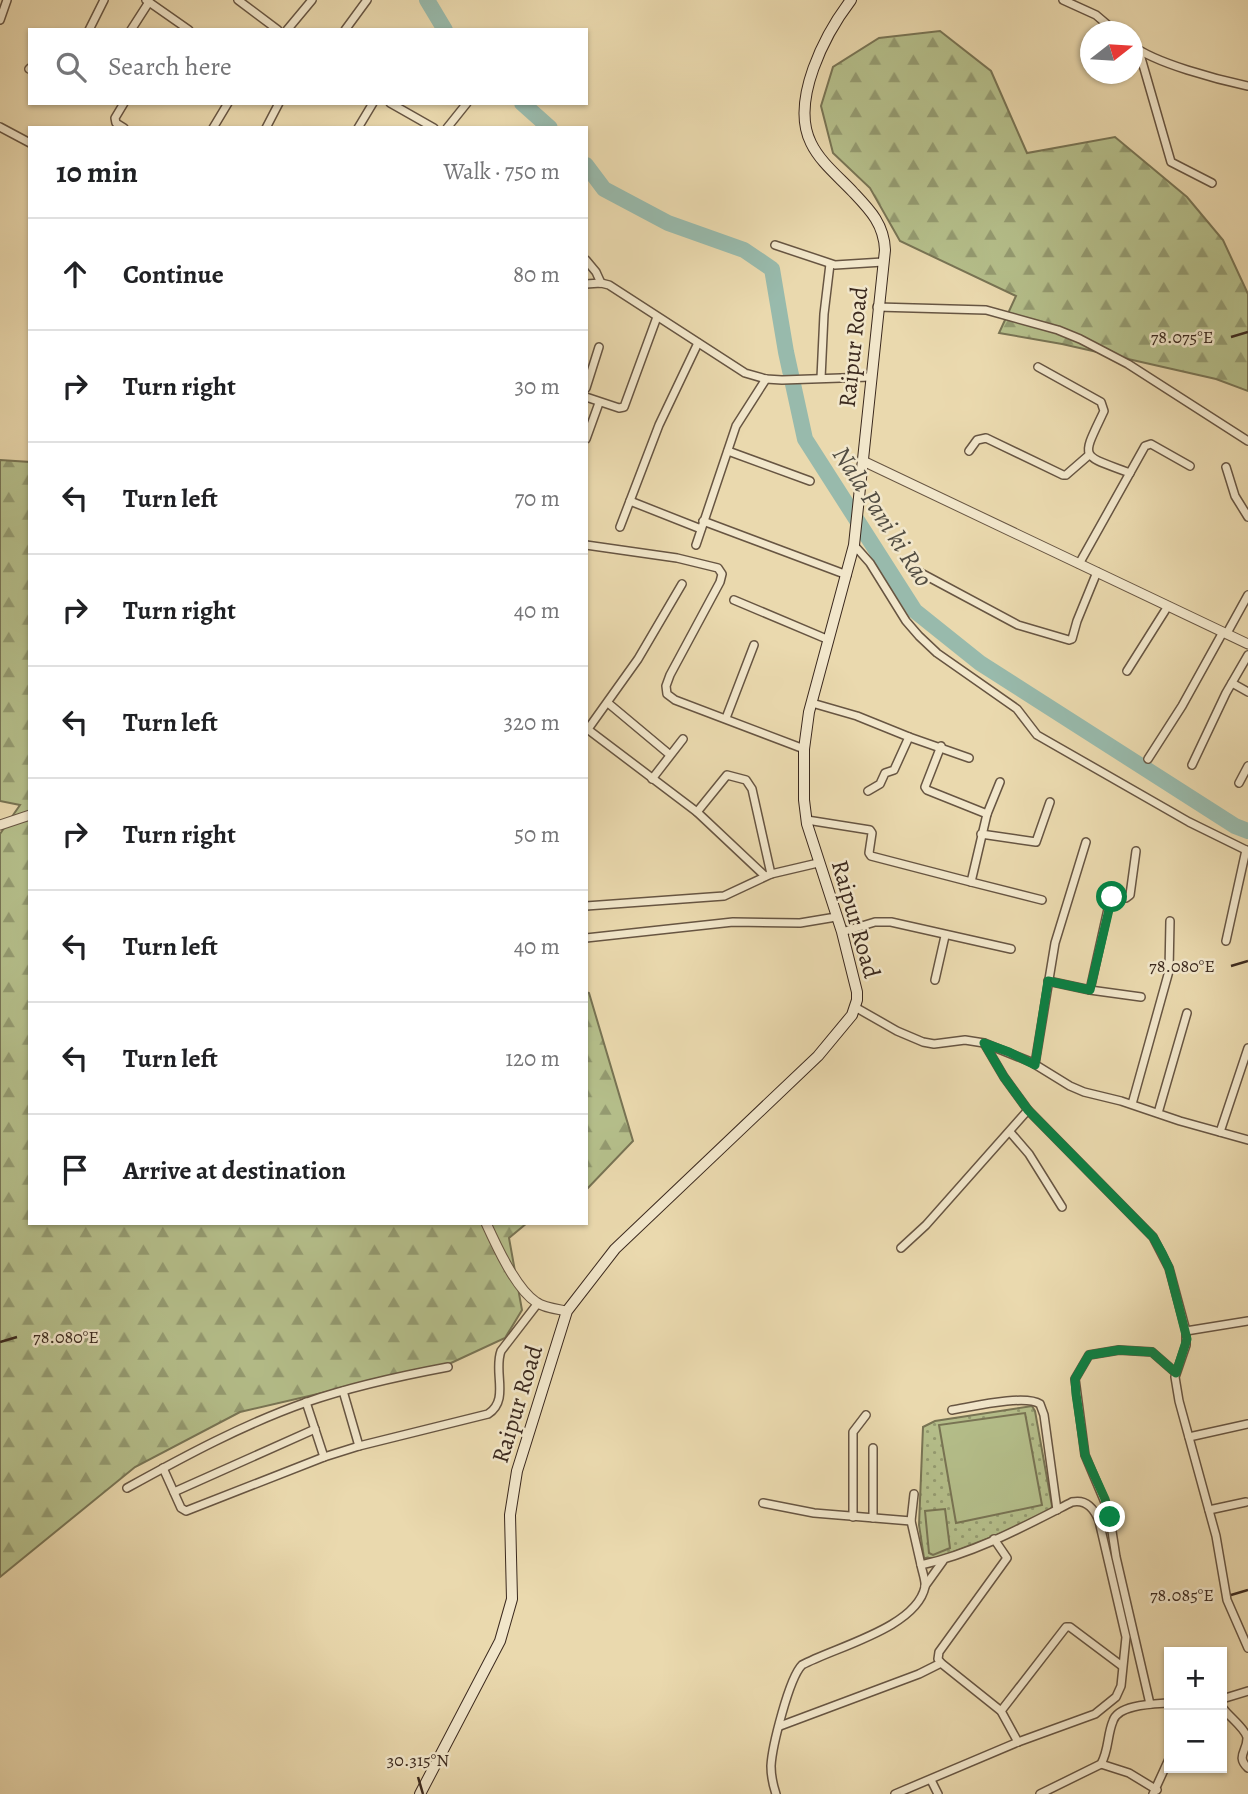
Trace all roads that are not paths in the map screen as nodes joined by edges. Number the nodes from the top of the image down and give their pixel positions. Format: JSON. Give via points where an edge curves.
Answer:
{"nodes":[{"id":1,"x":7,"y":0,"type":"edge"},
{"id":2,"x":104,"y":0,"type":"edge"},
{"id":3,"x":238,"y":0,"type":"edge"},
{"id":4,"x":312,"y":0,"type":"edge"},
{"id":5,"x":367,"y":0,"type":"edge"},
{"id":6,"x":851,"y":0,"type":"edge"},
{"id":7,"x":1063,"y":0,"type":"edge"},
{"id":8,"x":147,"y":1,"type":"edge"},
{"id":9,"x":0,"y":20,"type":"edge"},
{"id":10,"x":1103,"y":21,"type":"edge"},
{"id":11,"x":90,"y":28,"type":"edge"},
{"id":12,"x":132,"y":28,"type":"edge"},
{"id":13,"x":186,"y":28,"type":"edge"},
{"id":14,"x":275,"y":28,"type":"edge"},
{"id":15,"x":289,"y":28,"type":"edge"},
{"id":16,"x":346,"y":28,"type":"edge"},
{"id":17,"x":1143,"y":52,"type":"edge"},
{"id":18,"x":1143,"y":65,"type":"edge"},
{"id":19,"x":1248,"y":86,"type":"edge"},
{"id":20,"x":123,"y":105,"type":"edge"},
{"id":21,"x":227,"y":105,"type":"edge"},
{"id":22,"x":278,"y":105,"type":"edge"},
{"id":23,"x":372,"y":105,"type":"edge"},
{"id":24,"x":394,"y":105,"type":"edge"},
{"id":25,"x":465,"y":105,"type":"edge"},
{"id":26,"x":121,"y":126,"type":"edge"},
{"id":27,"x":214,"y":126,"type":"edge"},
{"id":28,"x":268,"y":126,"type":"edge"},
{"id":29,"x":359,"y":126,"type":"edge"},
{"id":30,"x":431,"y":126,"type":"edge"},
{"id":31,"x":449,"y":126,"type":"edge"},
{"id":32,"x":0,"y":127,"type":"edge"},
{"id":33,"x":28,"y":142,"type":"edge"},
{"id":34,"x":1212,"y":183,"type":"dead end"},
{"id":35,"x":775,"y":245,"type":"dead end"},
{"id":36,"x":588,"y":262,"type":"edge"},
{"id":37,"x":883,"y":262,"type":"junction"},
{"id":38,"x":830,"y":264,"type":"junction"},
{"id":39,"x":601,"y":282,"type":"junction"},
{"id":40,"x":588,"y":284,"type":"edge"},
{"id":41,"x":877,"y":307,"type":"junction"},
{"id":42,"x":657,"y":317,"type":"junction"},
{"id":43,"x":698,"y":343,"type":"junction"},
{"id":44,"x":599,"y":347,"type":"dead end"},
{"id":45,"x":1038,"y":367,"type":"dead end"},
{"id":46,"x":870,"y":377,"type":"junction"},
{"id":47,"x":821,"y":378,"type":"junction"},
{"id":48,"x":766,"y":379,"type":"junction"},
{"id":49,"x":588,"y":382,"type":"edge"},
{"id":50,"x":588,"y":398,"type":"edge"},
{"id":51,"x":599,"y":403,"type":"junction"},
{"id":52,"x":588,"y":433,"type":"edge"},
{"id":53,"x":1248,"y":442,"type":"edge"},
{"id":54,"x":728,"y":451,"type":"junction"},
{"id":55,"x":969,"y":451,"type":"dead end"},
{"id":56,"x":1089,"y":455,"type":"junction"},
{"id":57,"x":863,"y":461,"type":"junction"},
{"id":58,"x":1190,"y":466,"type":"dead end"},
{"id":59,"x":1226,"y":467,"type":"dead end"},
{"id":60,"x":1130,"y":473,"type":"junction"},
{"id":61,"x":810,"y":481,"type":"dead end"},
{"id":62,"x":630,"y":501,"type":"junction"},
{"id":63,"x":1248,"y":517,"type":"edge"},
{"id":64,"x":702,"y":525,"type":"junction"},
{"id":65,"x":620,"y":527,"type":"dead end"},
{"id":66,"x":854,"y":542,"type":"junction"},
{"id":67,"x":588,"y":545,"type":"edge"},
{"id":68,"x":696,"y":545,"type":"dead end"},
{"id":69,"x":1079,"y":564,"type":"junction"},
{"id":70,"x":1097,"y":572,"type":"junction"},
{"id":71,"x":921,"y":573,"type":"dead end"},
{"id":72,"x":847,"y":575,"type":"junction"},
{"id":73,"x":682,"y":584,"type":"dead end"},
{"id":74,"x":1248,"y":594,"type":"edge"},
{"id":75,"x":734,"y":600,"type":"dead end"},
{"id":76,"x":1168,"y":606,"type":"junction"},
{"id":77,"x":1225,"y":632,"type":"junction"},
{"id":78,"x":829,"y":640,"type":"junction"},
{"id":79,"x":1248,"y":644,"type":"edge"},
{"id":80,"x":754,"y":645,"type":"dead end"},
{"id":81,"x":1248,"y":655,"type":"edge"},
{"id":82,"x":1127,"y":671,"type":"dead end"},
{"id":83,"x":1232,"y":683,"type":"junction"},
{"id":84,"x":1248,"y":692,"type":"edge"},
{"id":85,"x":608,"y":703,"type":"junction"},
{"id":86,"x":812,"y":703,"type":"junction"},
{"id":87,"x":726,"y":719,"type":"junction"},
{"id":88,"x":588,"y":727,"type":"edge"},
{"id":89,"x":588,"y":729,"type":"edge"},
{"id":90,"x":909,"y":737,"type":"junction"},
{"id":91,"x":683,"y":739,"type":"dead end"},
{"id":92,"x":941,"y":746,"type":"junction"},
{"id":93,"x":804,"y":749,"type":"junction"},
{"id":94,"x":669,"y":754,"type":"junction"},
{"id":95,"x":969,"y":758,"type":"dead end"},
{"id":96,"x":1148,"y":760,"type":"dead end"},
{"id":97,"x":1192,"y":765,"type":"dead end"},
{"id":98,"x":1248,"y":766,"type":"edge"},
{"id":99,"x":652,"y":779,"type":"junction"},
{"id":100,"x":1000,"y":782,"type":"dead end"},
{"id":101,"x":1239,"y":783,"type":"dead end"},
{"id":102,"x":867,"y":791,"type":"dead end"},
{"id":103,"x":1050,"y":802,"type":"dead end"},
{"id":104,"x":698,"y":812,"type":"junction"},
{"id":105,"x":986,"y":814,"type":"junction"},
{"id":106,"x":28,"y":816,"type":"edge"},
{"id":107,"x":807,"y":820,"type":"junction"},
{"id":108,"x":0,"y":825,"type":"edge"},
{"id":109,"x":981,"y":834,"type":"junction"},
{"id":110,"x":1086,"y":842,"type":"dead end"},
{"id":111,"x":1247,"y":850,"type":"edge"},
{"id":112,"x":1136,"y":851,"type":"dead end"},
{"id":113,"x":818,"y":863,"type":"junction"},
{"id":114,"x":768,"y":875,"type":"junction"},
{"id":115,"x":971,"y":882,"type":"junction"},
{"id":116,"x":1042,"y":900,"type":"dead end"},
{"id":117,"x":588,"y":906,"type":"edge"},
{"id":118,"x":836,"y":916,"type":"junction"},
{"id":119,"x":1170,"y":921,"type":"dead end"},
{"id":120,"x":842,"y":932,"type":"junction"},
{"id":121,"x":945,"y":936,"type":"junction"},
{"id":122,"x":588,"y":938,"type":"edge"},
{"id":123,"x":1226,"y":941,"type":"dead end"},
{"id":124,"x":1011,"y":949,"type":"dead end"},
{"id":125,"x":935,"y":980,"type":"dead end"},
{"id":126,"x":1048,"y":981,"type":"junction"},
{"id":127,"x":1090,"y":990,"type":"junction"},
{"id":128,"x":1141,"y":997,"type":"dead end"},
{"id":129,"x":855,"y":1007,"type":"junction"},
{"id":130,"x":1186,"y":1013,"type":"dead end"},
{"id":131,"x":984,"y":1043,"type":"junction"},
{"id":132,"x":1248,"y":1048,"type":"edge"},
{"id":133,"x":1035,"y":1065,"type":"junction"},
{"id":134,"x":1132,"y":1104,"type":"junction"},
{"id":135,"x":1028,"y":1110,"type":"junction"},
{"id":136,"x":1158,"y":1113,"type":"junction"},
{"id":137,"x":1010,"y":1132,"type":"junction"},
{"id":138,"x":1220,"y":1132,"type":"junction"},
{"id":139,"x":1248,"y":1140,"type":"edge"},
{"id":140,"x":1062,"y":1207,"type":"dead end"},
{"id":141,"x":487,"y":1225,"type":"edge"},
{"id":142,"x":901,"y":1248,"type":"dead end"},
{"id":143,"x":538,"y":1303,"type":"junction"},
{"id":144,"x":567,"y":1311,"type":"junction"},
{"id":145,"x":1248,"y":1321,"type":"edge"},
{"id":146,"x":1186,"y":1331,"type":"junction"},
{"id":147,"x":448,"y":1367,"type":"dead end"},
{"id":148,"x":1176,"y":1373,"type":"junction"},
{"id":149,"x":343,"y":1391,"type":"junction"},
{"id":150,"x":306,"y":1402,"type":"junction"},
{"id":151,"x":952,"y":1410,"type":"dead end"},
{"id":152,"x":866,"y":1415,"type":"dead end"},
{"id":153,"x":1248,"y":1424,"type":"edge"},
{"id":154,"x":315,"y":1429,"type":"junction"},
{"id":155,"x":1189,"y":1437,"type":"junction"},
{"id":156,"x":359,"y":1446,"type":"junction"},
{"id":157,"x":873,"y":1448,"type":"dead end"},
{"id":158,"x":324,"y":1457,"type":"junction"},
{"id":159,"x":163,"y":1468,"type":"junction"},
{"id":160,"x":127,"y":1488,"type":"dead end"},
{"id":161,"x":174,"y":1492,"type":"junction"},
{"id":162,"x":914,"y":1494,"type":"dead end"},
{"id":163,"x":1246,"y":1502,"type":"dead end"},
{"id":164,"x":763,"y":1503,"type":"dead end"},
{"id":165,"x":1057,"y":1510,"type":"junction"},
{"id":166,"x":1209,"y":1510,"type":"junction"},
{"id":167,"x":853,"y":1517,"type":"junction"},
{"id":168,"x":873,"y":1518,"type":"junction"},
{"id":169,"x":911,"y":1521,"type":"junction"},
{"id":170,"x":994,"y":1539,"type":"junction"},
{"id":171,"x":943,"y":1560,"type":"junction"},
{"id":172,"x":921,"y":1565,"type":"junction"},
{"id":173,"x":925,"y":1586,"type":"junction"},
{"id":174,"x":1248,"y":1648,"type":"edge"},
{"id":175,"x":940,"y":1663,"type":"junction"},
{"id":176,"x":1122,"y":1666,"type":"junction"},
{"id":177,"x":1248,"y":1691,"type":"edge"},
{"id":178,"x":1227,"y":1697,"type":"edge"},
{"id":179,"x":1164,"y":1703,"type":"edge"},
{"id":180,"x":1150,"y":1704,"type":"junction"},
{"id":181,"x":1224,"y":1710,"type":"edge"},
{"id":182,"x":1001,"y":1711,"type":"junction"},
{"id":183,"x":780,"y":1726,"type":"junction"},
{"id":184,"x":1247,"y":1737,"type":"edge"},
{"id":185,"x":1018,"y":1742,"type":"junction"},
{"id":186,"x":1101,"y":1764,"type":"junction"},
{"id":187,"x":1248,"y":1768,"type":"edge"},
{"id":188,"x":1164,"y":1771,"type":"edge"},
{"id":189,"x":931,"y":1780,"type":"junction"},
{"id":190,"x":1155,"y":1792,"type":"edge"},
{"id":191,"x":420,"y":1794,"type":"edge"},
{"id":192,"x":776,"y":1794,"type":"edge"},
{"id":193,"x":895,"y":1794,"type":"edge"},
{"id":194,"x":938,"y":1794,"type":"edge"},
{"id":195,"x":1040,"y":1794,"type":"edge"}],
"edges":[{"from":1,"to":9,"type":"street"},
{"from":2,"to":11,"type":"street"},
{"from":3,"to":14,"type":"street"},
{"from":4,"to":15,"type":"street"},
{"from":5,"to":16,"type":"street"},
{"from":6,"to":37,"type":"main road","name":"Raipur Road","via":[[812,72],[806,95],[806,130],[819,156],[878,221],[885,237]]},
{"from":7,"to":10,"type":"street"},
{"from":8,"to":12,"type":"street"},
{"from":8,"to":13,"type":"street"},
{"from":17,"to":19,"type":"street"},
{"from":18,"to":34,"type":"street","via":[[1171,162]]},
{"from":20,"to":26,"type":"street","via":[[115,118]]},
{"from":21,"to":27,"type":"street"},
{"from":22,"to":28,"type":"street"},
{"from":23,"to":29,"type":"street"},
{"from":24,"to":30,"type":"street"},
{"from":25,"to":31,"type":"street"},
{"from":32,"to":33,"type":"street"},
{"from":35,"to":38,"type":"street"},
{"from":36,"to":39,"type":"street"},
{"from":37,"to":38,"type":"street"},
{"from":37,"to":41,"type":"main road","name":"Raipur Road"},
{"from":38,"to":47,"type":"street"},
{"from":39,"to":40,"type":"street"},
{"from":39,"to":42,"type":"street"},
{"from":41,"to":46,"type":"main road","name":"Raipur Road"},
{"from":41,"to":53,"type":"street","via":[[986,310],[1058,330],[1128,364]]},
{"from":42,"to":43,"type":"street"},
{"from":42,"to":51,"type":"street","via":[[624,407]]},
{"from":43,"to":48,"type":"street","via":[[740,371]]},
{"from":43,"to":62,"type":"street"},
{"from":44,"to":49,"type":"street"},
{"from":45,"to":56,"type":"street","via":[[1103,405],[1087,447]]},
{"from":46,"to":47,"type":"street"},
{"from":46,"to":57,"type":"main road","name":"Raipur Road"},
{"from":47,"to":48,"type":"street"},
{"from":48,"to":54,"type":"street","via":[[741,415]]},
{"from":50,"to":51,"type":"street"},
{"from":51,"to":52,"type":"street"},
{"from":54,"to":61,"type":"street"},
{"from":54,"to":64,"type":"street"},
{"from":55,"to":56,"type":"street","via":[[977,440],[986,438],[1063,475]]},
{"from":56,"to":60,"type":"street"},
{"from":57,"to":66,"type":"main road","name":"Raipur Road"},
{"from":57,"to":69,"type":"street"},
{"from":58,"to":60,"type":"street","via":[[1149,444]]},
{"from":59,"to":63,"type":"street"},
{"from":60,"to":69,"type":"street"},
{"from":62,"to":64,"type":"street"},
{"from":62,"to":65,"type":"street"},
{"from":64,"to":68,"type":"street"},
{"from":64,"to":72,"type":"street"},
{"from":66,"to":72,"type":"main road","name":"Raipur Road"},
{"from":66,"to":111,"type":"street","via":[[919,636],[1011,705],[1037,735]]},
{"from":67,"to":87,"type":"street","via":[[677,558],[721,571],[717,590],[665,690],[675,700]]},
{"from":69,"to":70,"type":"street"},
{"from":70,"to":71,"type":"street","via":[[1069,640],[1018,625]]},
{"from":70,"to":76,"type":"street"},
{"from":72,"to":78,"type":"main road","name":"Raipur Road"},
{"from":73,"to":85,"type":"street"},
{"from":74,"to":77,"type":"street"},
{"from":75,"to":78,"type":"street"},
{"from":76,"to":77,"type":"street"},
{"from":76,"to":82,"type":"street"},
{"from":77,"to":79,"type":"street"},
{"from":77,"to":96,"type":"street"},
{"from":78,"to":86,"type":"main road","name":"Raipur Road"},
{"from":80,"to":87,"type":"street"},
{"from":81,"to":83,"type":"street"},
{"from":83,"to":84,"type":"street"},
{"from":83,"to":97,"type":"street"},
{"from":85,"to":88,"type":"street"},
{"from":85,"to":94,"type":"street"},
{"from":86,"to":90,"type":"street"},
{"from":86,"to":93,"type":"main road","name":"Raipur Road"},
{"from":87,"to":93,"type":"street"},
{"from":89,"to":99,"type":"street"},
{"from":90,"to":92,"type":"street"},
{"from":90,"to":102,"type":"street","via":[[894,770]]},
{"from":91,"to":94,"type":"street"},
{"from":92,"to":95,"type":"street"},
{"from":92,"to":105,"type":"street","via":[[926,789]]},
{"from":93,"to":107,"type":"main road","name":"Raipur Road"},
{"from":94,"to":99,"type":"street"},
{"from":98,"to":101,"type":"street"},
{"from":99,"to":104,"type":"street"},
{"from":100,"to":105,"type":"street"},
{"from":103,"to":109,"type":"street","via":[[1036,842]]},
{"from":104,"to":114,"type":"street"},
{"from":104,"to":114,"type":"street","via":[[727,775],[748,782]]},
{"from":105,"to":109,"type":"street"},
{"from":106,"to":108,"type":"street"},
{"from":107,"to":113,"type":"main road","name":"Raipur Road"},
{"from":107,"to":115,"type":"street","via":[[870,830],[871,856]]},
{"from":109,"to":115,"type":"street"},
{"from":110,"to":126,"type":"street"},
{"from":111,"to":123,"type":"street"},
{"from":112,"to":127,"type":"street","via":[[1130,895],[1115,895],[1110,900]]},
{"from":113,"to":114,"type":"street"},
{"from":113,"to":118,"type":"main road","name":"Raipur Road"},
{"from":114,"to":117,"type":"street","via":[[724,896]]},
{"from":115,"to":116,"type":"street"},
{"from":118,"to":120,"type":"main road","name":"Raipur Road"},
{"from":118,"to":122,"type":"street","via":[[800,923],[733,922]]},
{"from":119,"to":134,"type":"street","via":[[1170,971]]},
{"from":120,"to":121,"type":"street","via":[[875,922]]},
{"from":120,"to":129,"type":"main road","name":"Raipur Road","via":[[857,992]]},
{"from":121,"to":124,"type":"street"},
{"from":121,"to":125,"type":"street"},
{"from":126,"to":127,"type":"street"},
{"from":126,"to":133,"type":"street"},
{"from":127,"to":128,"type":"street"},
{"from":129,"to":131,"type":"street","via":[[923,1042]]},
{"from":129,"to":144,"type":"main road","name":"Raipur Road","via":[[818,1056],[615,1249]]},
{"from":130,"to":136,"type":"street"},
{"from":131,"to":133,"type":"street"},
{"from":131,"to":135,"type":"street"},
{"from":132,"to":138,"type":"street"},
{"from":133,"to":134,"type":"street","via":[[1074,1089]]},
{"from":134,"to":136,"type":"street"},
{"from":135,"to":137,"type":"street"},
{"from":135,"to":146,"type":"street","via":[[1153,1237],[1169,1268]]},
{"from":136,"to":138,"type":"street"},
{"from":137,"to":140,"type":"street"},
{"from":137,"to":142,"type":"street"},
{"from":138,"to":139,"type":"street"},
{"from":141,"to":143,"type":"street","via":[[524,1290]]},
{"from":143,"to":144,"type":"street"},
{"from":143,"to":156,"type":"street","via":[[501,1351],[500,1399],[493,1411]]},
{"from":144,"to":191,"type":"main road","name":"Raipur Road","via":[[517,1471],[510,1515],[512,1599],[500,1641]]},
{"from":145,"to":146,"type":"street"},
{"from":146,"to":148,"type":"street"},
{"from":147,"to":149,"type":"street"},
{"from":148,"to":155,"type":"street"},
{"from":148,"to":180,"type":"street","via":[[1152,1352],[1119,1350],[1089,1355],[1075,1379],[1085,1455],[1109,1512]]},
{"from":149,"to":150,"type":"street"},
{"from":149,"to":156,"type":"street"},
{"from":150,"to":154,"type":"street"},
{"from":150,"to":159,"type":"street"},
{"from":151,"to":165,"type":"street","via":[[1018,1400],[1040,1404]]},
{"from":152,"to":167,"type":"street","via":[[853,1432]]},
{"from":153,"to":155,"type":"street"},
{"from":154,"to":158,"type":"street"},
{"from":154,"to":161,"type":"street"},
{"from":155,"to":166,"type":"street"},
{"from":156,"to":158,"type":"street"},
{"from":157,"to":168,"type":"street"},
{"from":158,"to":161,"type":"street","via":[[186,1511]]},
{"from":159,"to":160,"type":"street"},
{"from":159,"to":161,"type":"street"},
{"from":162,"to":169,"type":"street"},
{"from":163,"to":166,"type":"street"},
{"from":164,"to":167,"type":"street"},
{"from":165,"to":170,"type":"street"},
{"from":165,"to":176,"type":"street","via":[[1078,1501],[1097,1516],[1126,1637]]},
{"from":166,"to":174,"type":"street","via":[[1227,1600]]},
{"from":167,"to":168,"type":"street"},
{"from":168,"to":169,"type":"street"},
{"from":169,"to":172,"type":"street"},
{"from":170,"to":171,"type":"street"},
{"from":170,"to":175,"type":"street","via":[[1007,1558],[939,1652]]},
{"from":171,"to":172,"type":"street"},
{"from":171,"to":173,"type":"street"},
{"from":172,"to":173,"type":"street"},
{"from":173,"to":183,"type":"street","via":[[900,1620],[797,1670]]},
{"from":175,"to":182,"type":"street"},
{"from":175,"to":183,"type":"street"},
{"from":176,"to":182,"type":"street","via":[[1066,1628]]},
{"from":176,"to":185,"type":"street","via":[[1119,1691],[1100,1711]]},
{"from":177,"to":178,"type":"street"},
{"from":179,"to":180,"type":"street"},
{"from":180,"to":186,"type":"street","via":[[1114,1718]]},
{"from":181,"to":184,"type":"street"},
{"from":182,"to":185,"type":"street"},
{"from":183,"to":192,"type":"street","via":[[771,1762]]},
{"from":184,"to":187,"type":"street","via":[[1241,1757]]},
{"from":185,"to":189,"type":"street"},
{"from":186,"to":190,"type":"street","via":[[1121,1770]]},
{"from":186,"to":195,"type":"street"},
{"from":188,"to":190,"type":"street"},
{"from":189,"to":193,"type":"street"},
{"from":189,"to":194,"type":"street"}]}
